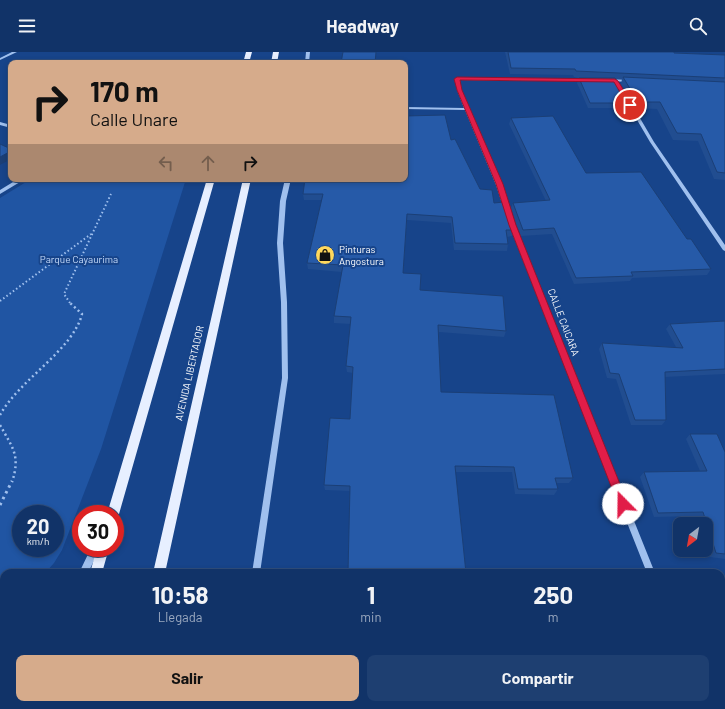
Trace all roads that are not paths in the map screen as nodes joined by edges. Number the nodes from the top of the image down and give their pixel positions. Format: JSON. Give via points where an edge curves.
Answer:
{"nodes":[{"id":1,"x":15,"y":52,"type":"edge"},
{"id":2,"x":0,"y":59,"type":"edge"},
{"id":3,"x":591,"y":80,"type":"edge"},
{"id":4,"x":603,"y":80,"type":"edge"},
{"id":5,"x":615,"y":81,"type":"junction"},
{"id":6,"x":635,"y":81,"type":"edge"},
{"id":7,"x":620,"y":87,"type":"edge"},
{"id":8,"x":624,"y":94,"type":"edge"},
{"id":9,"x":408,"y":108,"type":"edge"},
{"id":10,"x":468,"y":109,"type":"junction"},
{"id":11,"x":17,"y":182,"type":"edge"},
{"id":12,"x":210,"y":182,"type":"edge"},
{"id":13,"x":246,"y":182,"type":"edge"},
{"id":14,"x":287,"y":182,"type":"edge"},
{"id":15,"x":0,"y":192,"type":"edge"},
{"id":16,"x":725,"y":249,"type":"edge"},
{"id":17,"x":116,"y":505,"type":"edge"},
{"id":18,"x":91,"y":557,"type":"edge"},
{"id":19,"x":100,"y":557,"type":"edge"},
{"id":20,"x":85,"y":569,"type":"edge"},
{"id":21,"x":97,"y":569,"type":"edge"},
{"id":22,"x":160,"y":569,"type":"edge"},
{"id":23,"x":257,"y":569,"type":"edge"},
{"id":24,"x":649,"y":569,"type":"edge"}],
"edges":[{"from":1,"to":2,"type":"street"},
{"from":3,"to":10,"type":"street","name":"CALLE CAICARA","via":[[457,79]]},
{"from":4,"to":5,"type":"street"},
{"from":5,"to":6,"type":"street"},
{"from":5,"to":7,"type":"street"},
{"from":8,"to":16,"type":"street","via":[[652,142]]},
{"from":9,"to":10,"type":"street"},
{"from":10,"to":24,"type":"street","name":"CALLE CAICARA"},
{"from":11,"to":15,"type":"street"},
{"from":12,"to":17,"type":"main road"},
{"from":13,"to":22,"type":"main road","name":"AVENIDA LIBERTADOR"},
{"from":14,"to":23,"type":"street","via":[[283,201],[280,243],[285,378]]},
{"from":18,"to":20,"type":"street"},
{"from":19,"to":21,"type":"main road"}]}
